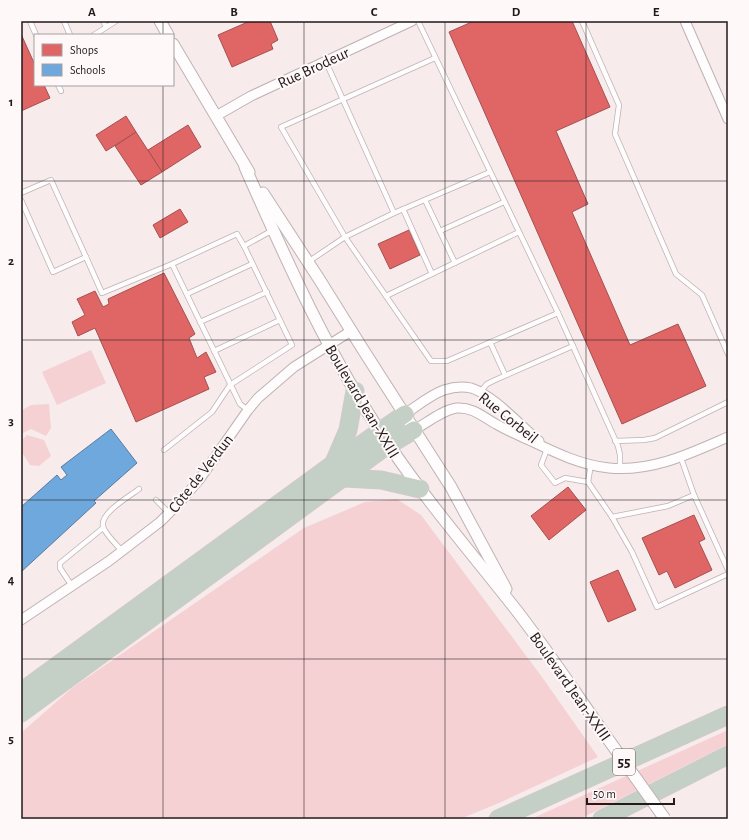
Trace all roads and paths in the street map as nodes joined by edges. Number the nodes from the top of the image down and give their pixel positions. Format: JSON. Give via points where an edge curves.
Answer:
{"nodes":[{"id":1,"x":30,"y":21,"type":"edge"},
{"id":2,"x":64,"y":21,"type":"edge"},
{"id":3,"x":103,"y":21,"type":"edge"},
{"id":4,"x":116,"y":21,"type":"edge"},
{"id":5,"x":160,"y":21,"type":"edge"},
{"id":6,"x":418,"y":21,"type":"edge"},
{"id":7,"x":582,"y":21,"type":"edge"},
{"id":8,"x":685,"y":21,"type":"edge"},
{"id":9,"x":407,"y":22,"type":"edge"},
{"id":10,"x":106,"y":27,"type":"junction"},
{"id":11,"x":36,"y":34,"type":"edge"},
{"id":12,"x":70,"y":34,"type":"edge"},
{"id":13,"x":96,"y":34,"type":"edge"},
{"id":14,"x":167,"y":34,"type":"edge"},
{"id":15,"x":174,"y":46,"type":"edge"},
{"id":16,"x":435,"y":58,"type":"junction"},
{"id":17,"x":326,"y":62,"type":"junction"},
{"id":18,"x":58,"y":86,"type":"edge"},
{"id":19,"x":61,"y":91,"type":"dead end"},
{"id":20,"x":342,"y":99,"type":"junction"},
{"id":21,"x":216,"y":116,"type":"junction"},
{"id":22,"x":728,"y":119,"type":"edge"},
{"id":23,"x":245,"y":167,"type":"junction"},
{"id":24,"x":490,"y":172,"type":"junction"},
{"id":25,"x":21,"y":193,"type":"edge"},
{"id":26,"x":21,"y":200,"type":"edge"},
{"id":27,"x":425,"y":200,"type":"junction"},
{"id":28,"x":504,"y":202,"type":"junction"},
{"id":29,"x":403,"y":210,"type":"junction"},
{"id":30,"x":394,"y":213,"type":"junction"},
{"id":31,"x":283,"y":224,"type":"junction"},
{"id":32,"x":273,"y":230,"type":"junction"},
{"id":33,"x":440,"y":231,"type":"junction"},
{"id":34,"x":519,"y":232,"type":"junction"},
{"id":35,"x":345,"y":237,"type":"junction"},
{"id":36,"x":244,"y":246,"type":"junction"},
{"id":37,"x":86,"y":257,"type":"junction"},
{"id":38,"x":308,"y":262,"type":"junction"},
{"id":39,"x":455,"y":263,"type":"junction"},
{"id":40,"x":172,"y":264,"type":"junction"},
{"id":41,"x":252,"y":264,"type":"junction"},
{"id":42,"x":432,"y":274,"type":"junction"},
{"id":43,"x":266,"y":292,"type":"junction"},
{"id":44,"x":187,"y":294,"type":"junction"},
{"id":45,"x":386,"y":296,"type":"junction"},
{"id":46,"x":558,"y":313,"type":"junction"},
{"id":47,"x":280,"y":320,"type":"junction"},
{"id":48,"x":200,"y":322,"type":"junction"},
{"id":49,"x":351,"y":331,"type":"junction"},
{"id":50,"x":490,"y":342,"type":"junction"},
{"id":51,"x":329,"y":345,"type":"junction"},
{"id":52,"x":573,"y":346,"type":"junction"},
{"id":53,"x":214,"y":352,"type":"junction"},
{"id":54,"x":728,"y":354,"type":"edge"},
{"id":55,"x":504,"y":376,"type":"junction"},
{"id":56,"x":230,"y":385,"type":"junction"},
{"id":57,"x":355,"y":391,"type":"junction"},
{"id":58,"x":480,"y":392,"type":"junction"},
{"id":59,"x":728,"y":402,"type":"edge"},
{"id":60,"x":248,"y":410,"type":"junction"},
{"id":61,"x":404,"y":414,"type":"junction"},
{"id":62,"x":414,"y":430,"type":"junction"},
{"id":63,"x":728,"y":438,"type":"edge"},
{"id":64,"x":384,"y":439,"type":"junction"},
{"id":65,"x":615,"y":441,"type":"junction"},
{"id":66,"x":547,"y":449,"type":"junction"},
{"id":67,"x":164,"y":450,"type":"dead end"},
{"id":68,"x":681,"y":458,"type":"junction"},
{"id":69,"x":591,"y":464,"type":"junction"},
{"id":70,"x":332,"y":465,"type":"junction"},
{"id":71,"x":620,"y":468,"type":"junction"},
{"id":72,"x":344,"y":478,"type":"junction"},
{"id":73,"x":588,"y":482,"type":"junction"},
{"id":74,"x":139,"y":489,"type":"dead end"},
{"id":75,"x":420,"y":489,"type":"junction"},
{"id":76,"x":694,"y":495,"type":"junction"},
{"id":77,"x":156,"y":500,"type":"dead end"},
{"id":78,"x":169,"y":513,"type":"junction"},
{"id":79,"x":612,"y":517,"type":"junction"},
{"id":80,"x":104,"y":528,"type":"junction"},
{"id":81,"x":122,"y":551,"type":"junction"},
{"id":82,"x":728,"y":570,"type":"edge"},
{"id":83,"x":728,"y":574,"type":"edge"},
{"id":84,"x":72,"y":586,"type":"junction"},
{"id":85,"x":518,"y":612,"type":"junction"},
{"id":86,"x":21,"y":620,"type":"edge"},
{"id":87,"x":21,"y":692,"type":"edge"},
{"id":88,"x":21,"y":713,"type":"edge"},
{"id":89,"x":728,"y":715,"type":"edge"},
{"id":90,"x":728,"y":755,"type":"edge"},
{"id":91,"x":498,"y":819,"type":"edge"},
{"id":92,"x":602,"y":819,"type":"edge"},
{"id":93,"x":665,"y":819,"type":"edge"}],
"edges":[{"from":1,"to":11,"type":"lane"},
{"from":2,"to":12,"type":"lane"},
{"from":3,"to":10,"type":"lane"},
{"from":4,"to":10,"type":"lane"},
{"from":5,"to":14,"type":"street"},
{"from":6,"to":16,"type":"lane"},
{"from":7,"to":54,"type":"lane","via":[[619,106],[615,134],[676,274],[702,295]]},
{"from":8,"to":22,"type":"street"},
{"from":9,"to":17,"type":"street","name":"Rue Brodeur"},
{"from":10,"to":13,"type":"lane"},
{"from":15,"to":21,"type":"street","name":"Boulevard Jean-XXIII"},
{"from":16,"to":20,"type":"lane"},
{"from":16,"to":24,"type":"lane"},
{"from":17,"to":20,"type":"lane"},
{"from":17,"to":21,"type":"street","name":"Rue Brodeur","via":[[251,96]]},
{"from":18,"to":19,"type":"lane"},
{"from":20,"to":30,"type":"lane"},
{"from":20,"to":35,"type":"lane","via":[[281,127]]},
{"from":21,"to":23,"type":"street","name":"Boulevard Jean-XXIII"},
{"from":23,"to":31,"type":"street","name":"Boulevard Jean-XXIII"},
{"from":23,"to":32,"type":"street","name":"Boulevard Jean-XXIII"},
{"from":24,"to":27,"type":"lane"},
{"from":24,"to":28,"type":"lane"},
{"from":25,"to":37,"type":"lane","via":[[51,180]]},
{"from":26,"to":37,"type":"lane","via":[[53,272]]},
{"from":27,"to":29,"type":"lane"},
{"from":27,"to":33,"type":"lane"},
{"from":28,"to":33,"type":"lane"},
{"from":28,"to":34,"type":"lane"},
{"from":29,"to":30,"type":"lane"},
{"from":29,"to":42,"type":"lane"},
{"from":30,"to":35,"type":"lane"},
{"from":31,"to":32,"type":"lane"},
{"from":31,"to":38,"type":"street","name":"Boulevard Jean-XXIII"},
{"from":32,"to":36,"type":"lane"},
{"from":32,"to":51,"type":"street","name":"Boulevard Jean-XXIII"},
{"from":33,"to":39,"type":"lane"},
{"from":34,"to":39,"type":"lane"},
{"from":34,"to":46,"type":"lane"},
{"from":35,"to":38,"type":"lane"},
{"from":35,"to":45,"type":"lane"},
{"from":36,"to":40,"type":"lane","via":[[237,234]]},
{"from":36,"to":41,"type":"lane"},
{"from":37,"to":40,"type":"lane","via":[[102,293]]},
{"from":38,"to":49,"type":"street","name":"Boulevard Jean-XXIII"},
{"from":39,"to":42,"type":"lane"},
{"from":40,"to":44,"type":"lane"},
{"from":41,"to":43,"type":"lane"},
{"from":41,"to":44,"type":"lane"},
{"from":42,"to":45,"type":"lane"},
{"from":43,"to":47,"type":"lane"},
{"from":43,"to":48,"type":"lane"},
{"from":44,"to":48,"type":"lane"},
{"from":45,"to":50,"type":"lane","via":[[431,361],[447,362]]},
{"from":46,"to":50,"type":"lane"},
{"from":46,"to":52,"type":"lane"},
{"from":47,"to":53,"type":"lane"},
{"from":47,"to":56,"type":"lane","via":[[292,344]]},
{"from":48,"to":53,"type":"lane"},
{"from":49,"to":51,"type":"street","name":"Côte de Verdun"},
{"from":49,"to":61,"type":"street","name":"Boulevard Jean-XXIII"},
{"from":50,"to":55,"type":"lane"},
{"from":51,"to":57,"type":"street","name":"Boulevard Jean-XXIII"},
{"from":51,"to":60,"type":"street","name":"Côte de Verdun","via":[[279,379]]},
{"from":52,"to":55,"type":"lane"},
{"from":52,"to":65,"type":"lane"},
{"from":53,"to":56,"type":"lane"},
{"from":55,"to":58,"type":"lane","via":[[487,384]]},
{"from":56,"to":60,"type":"lane","via":[[240,404]]},
{"from":56,"to":67,"type":"lane","via":[[212,412]]},
{"from":57,"to":64,"type":"street","name":"Boulevard Jean-XXIII"},
{"from":57,"to":70,"type":"highway","via":[[348,430]]},
{"from":58,"to":61,"type":"street","name":"Rue Corbeil","via":[[462,387],[448,389],[435,394]]},
{"from":58,"to":66,"type":"street","name":"Rue Corbeil"},
{"from":59,"to":65,"type":"lane","via":[[655,438]]},
{"from":60,"to":78,"type":"street","name":"Côte de Verdun","via":[[199,480]]},
{"from":61,"to":62,"type":"street","name":"Boulevard Jean-XXIII"},
{"from":61,"to":64,"type":"highway"},
{"from":62,"to":64,"type":"highway"},
{"from":62,"to":66,"type":"street","name":"Rue Corbeil","via":[[449,410],[464,408]]},
{"from":62,"to":85,"type":"street","name":"Boulevard Jean-XXIII","via":[[452,487]]},
{"from":63,"to":68,"type":"street","name":"Rue Corbeil"},
{"from":64,"to":70,"type":"highway"},
{"from":64,"to":72,"type":"highway"},
{"from":64,"to":75,"type":"street","name":"Boulevard Jean-XXIII"},
{"from":65,"to":71,"type":"lane","via":[[620,453]]},
{"from":66,"to":69,"type":"street","name":"Rue Corbeil"},
{"from":66,"to":73,"type":"lane","via":[[541,465],[555,483],[565,478]]},
{"from":68,"to":71,"type":"street","name":"Rue Corbeil","via":[[652,466]]},
{"from":68,"to":76,"type":"lane"},
{"from":69,"to":71,"type":"street","name":"Rue Corbeil"},
{"from":69,"to":73,"type":"lane"},
{"from":70,"to":87,"type":"highway"},
{"from":72,"to":75,"type":"highway","via":[[381,480]]},
{"from":72,"to":88,"type":"highway"},
{"from":73,"to":79,"type":"lane"},
{"from":74,"to":80,"type":"lane","via":[[106,514]]},
{"from":75,"to":85,"type":"street","name":"Boulevard Jean-XXIII"},
{"from":76,"to":79,"type":"lane","via":[[668,506]]},
{"from":76,"to":82,"type":"lane"},
{"from":77,"to":78,"type":"lane"},
{"from":78,"to":81,"type":"street","name":"Côte de Verdun"},
{"from":79,"to":83,"type":"lane","via":[[632,552],[657,607]]},
{"from":80,"to":81,"type":"lane"},
{"from":80,"to":84,"type":"lane","via":[[60,563],[60,568]]},
{"from":81,"to":84,"type":"street","name":"Côte de Verdun"},
{"from":84,"to":86,"type":"street","name":"Côte de Verdun"},
{"from":85,"to":93,"type":"street","name":"Boulevard Jean-XXIII","bridge":true},
{"from":89,"to":91,"type":"highway","number":"55"},
{"from":90,"to":92,"type":"highway"}]}
